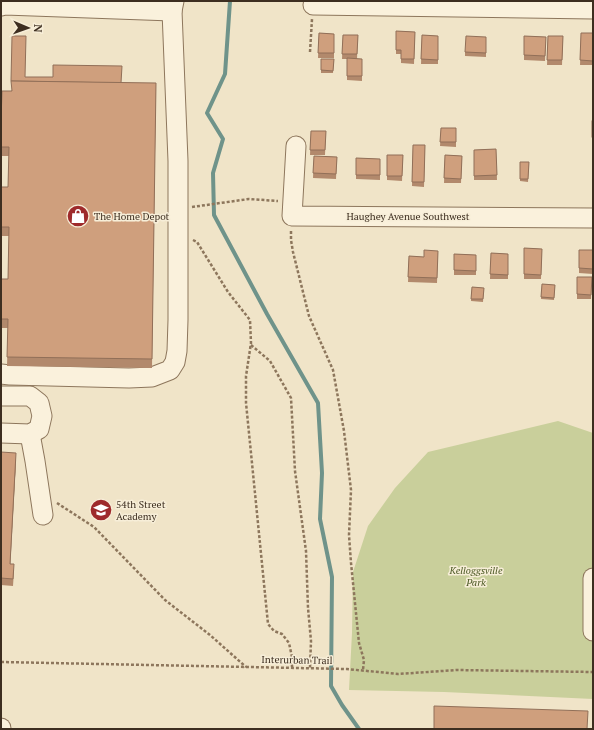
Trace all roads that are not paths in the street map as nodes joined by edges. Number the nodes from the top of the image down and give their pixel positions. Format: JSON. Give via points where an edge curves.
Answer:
{"nodes":[{"id":1,"x":313,"y":5,"type":"road end"},
{"id":2,"x":1,"y":6,"type":"edge"},
{"id":3,"x":173,"y":6,"type":"edge"},
{"id":4,"x":593,"y":9,"type":"edge"},
{"id":5,"x":296,"y":146,"type":"dead end"},
{"id":6,"x":593,"y":218,"type":"edge"},
{"id":7,"x":1,"y":374,"type":"edge"},
{"id":8,"x":1,"y":396,"type":"edge"},
{"id":9,"x":1,"y":433,"type":"edge"},
{"id":10,"x":30,"y":434,"type":"junction"},
{"id":11,"x":43,"y":515,"type":"dead end"},
{"id":12,"x":593,"y":578,"type":"edge"},
{"id":13,"x":593,"y":631,"type":"edge"}],
"edges":[{"from":1,"to":4,"type":"street"},
{"from":2,"to":3,"type":"street"},
{"from":3,"to":7,"type":"street","via":[[178,161],[175,362],[170,370],[152,377]]},
{"from":5,"to":6,"type":"street","name":"Haughey Avenue Southwest","via":[[292,209]]},
{"from":8,"to":10,"type":"street","via":[[30,396],[40,403],[42,416],[39,429]]},
{"from":9,"to":10,"type":"street"},
{"from":10,"to":11,"type":"street"},
{"from":12,"to":13,"type":"street"}]}
